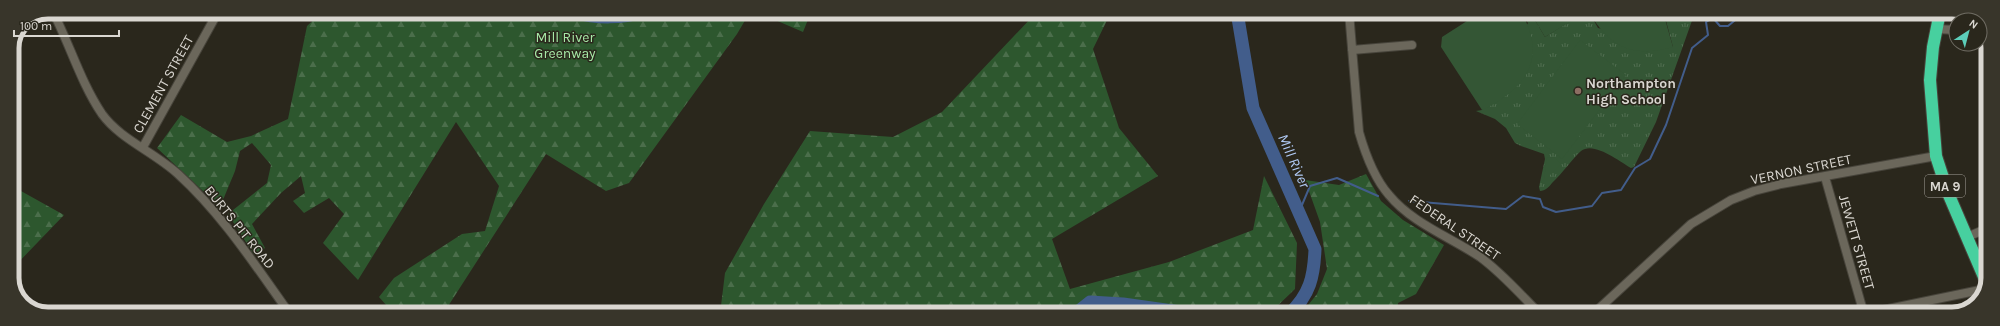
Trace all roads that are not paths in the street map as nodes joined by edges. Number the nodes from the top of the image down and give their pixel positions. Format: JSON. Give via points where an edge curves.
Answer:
{"nodes":[{"id":1,"x":56,"y":19,"type":"edge"},
{"id":2,"x":214,"y":19,"type":"edge"},
{"id":3,"x":1350,"y":19,"type":"edge"},
{"id":4,"x":1940,"y":19,"type":"edge"},
{"id":5,"x":1944,"y":19,"type":"edge"},
{"id":6,"x":1940,"y":29,"type":"junction"},
{"id":7,"x":1948,"y":30,"type":"edge"},
{"id":8,"x":1412,"y":45,"type":"dead end"},
{"id":9,"x":1352,"y":50,"type":"junction"},
{"id":10,"x":143,"y":147,"type":"junction"},
{"id":11,"x":1936,"y":156,"type":"junction"},
{"id":12,"x":1825,"y":177,"type":"junction"},
{"id":13,"x":1981,"y":231,"type":"edge"},
{"id":14,"x":1967,"y":237,"type":"junction"},
{"id":15,"x":1981,"y":270,"type":"edge"},
{"id":16,"x":1978,"y":290,"type":"edge"},
{"id":17,"x":285,"y":307,"type":"edge"},
{"id":18,"x":1533,"y":307,"type":"edge"},
{"id":19,"x":1600,"y":307,"type":"edge"},
{"id":20,"x":1862,"y":307,"type":"edge"},
{"id":21,"x":1898,"y":307,"type":"edge"}],
"edges":[{"from":1,"to":10,"type":"street","name":"BURTS PIT ROAD","via":[[102,114],[119,132]]},
{"from":2,"to":10,"type":"street","name":"CLEMENT STREET"},
{"from":3,"to":9,"type":"street","name":"FEDERAL STREET"},
{"from":4,"to":6,"type":"highway","number":"MA 9"},
{"from":5,"to":6,"type":"highway","number":"MA 9"},
{"from":6,"to":7,"type":"street"},
{"from":6,"to":11,"type":"highway","number":"MA 9","via":[[1933,47],[1930,80]]},
{"from":8,"to":9,"type":"street"},
{"from":9,"to":18,"type":"street","name":"FEDERAL STREET","via":[[1359,132],[1382,186],[1395,202],[1410,214],[1500,273]]},
{"from":10,"to":17,"type":"street","name":"BURTS PIT ROAD","via":[[178,174],[217,215]]},
{"from":11,"to":12,"type":"street","name":"VERNON STREET"},
{"from":11,"to":14,"type":"highway","number":"MA 9","via":[[1940,174]]},
{"from":12,"to":19,"type":"street","name":"VERNON STREET","via":[[1754,191],[1707,213],[1673,239]]},
{"from":12,"to":20,"type":"street","name":"JEWETT STREET"},
{"from":13,"to":14,"type":"street"},
{"from":14,"to":15,"type":"highway","number":"MA 9"},
{"from":16,"to":21,"type":"street"}]}
